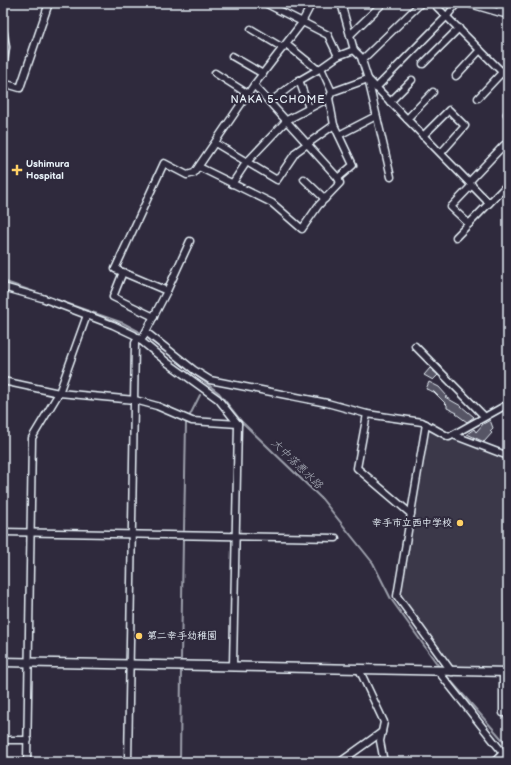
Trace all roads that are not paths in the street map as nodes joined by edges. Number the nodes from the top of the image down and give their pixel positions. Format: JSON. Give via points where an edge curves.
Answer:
{"nodes":[{"id":1,"x":49,"y":3,"type":"edge"},
{"id":2,"x":265,"y":3,"type":"edge"},
{"id":3,"x":282,"y":3,"type":"edge"},
{"id":4,"x":312,"y":3,"type":"edge"},
{"id":5,"x":381,"y":3,"type":"edge"},
{"id":6,"x":421,"y":3,"type":"edge"},
{"id":7,"x":433,"y":3,"type":"edge"},
{"id":8,"x":457,"y":3,"type":"edge"},
{"id":9,"x":467,"y":3,"type":"edge"},
{"id":10,"x":342,"y":4,"type":"edge"},
{"id":11,"x":500,"y":8,"type":"edge"},
{"id":12,"x":278,"y":10,"type":"junction"},
{"id":13,"x":508,"y":15,"type":"edge"},
{"id":14,"x":447,"y":16,"type":"junction"},
{"id":15,"x":302,"y":22,"type":"junction"},
{"id":16,"x":459,"y":28,"type":"junction"},
{"id":17,"x":251,"y":29,"type":"dead end"},
{"id":18,"x":3,"y":34,"type":"edge"},
{"id":19,"x":350,"y":35,"type":"junction"},
{"id":20,"x":284,"y":46,"type":"junction"},
{"id":21,"x":354,"y":50,"type":"junction"},
{"id":22,"x":480,"y":50,"type":"junction"},
{"id":23,"x":232,"y":56,"type":"dead end"},
{"id":24,"x":338,"y":56,"type":"junction"},
{"id":25,"x":362,"y":60,"type":"junction"},
{"id":26,"x":3,"y":63,"type":"edge"},
{"id":27,"x":423,"y":64,"type":"dead end"},
{"id":28,"x":508,"y":66,"type":"edge"},
{"id":29,"x":319,"y":68,"type":"junction"},
{"id":30,"x":502,"y":72,"type":"junction"},
{"id":31,"x":215,"y":73,"type":"dead end"},
{"id":32,"x":263,"y":74,"type":"junction"},
{"id":33,"x":456,"y":76,"type":"dead end"},
{"id":34,"x":508,"y":78,"type":"edge"},
{"id":35,"x":368,"y":79,"type":"junction"},
{"id":36,"x":299,"y":80,"type":"junction"},
{"id":37,"x":412,"y":80,"type":"dead end"},
{"id":38,"x":5,"y":83,"type":"edge"},
{"id":39,"x":254,"y":86,"type":"junction"},
{"id":40,"x":376,"y":88,"type":"junction"},
{"id":41,"x":433,"y":92,"type":"dead end"},
{"id":42,"x":248,"y":94,"type":"junction"},
{"id":43,"x":330,"y":95,"type":"junction"},
{"id":44,"x":478,"y":98,"type":"dead end"},
{"id":45,"x":270,"y":102,"type":"junction"},
{"id":46,"x":390,"y":102,"type":"junction"},
{"id":47,"x":309,"y":108,"type":"junction"},
{"id":48,"x":376,"y":116,"type":"junction"},
{"id":49,"x":407,"y":119,"type":"junction"},
{"id":50,"x":286,"y":120,"type":"junction"},
{"id":51,"x":334,"y":125,"type":"junction"},
{"id":52,"x":339,"y":135,"type":"junction"},
{"id":53,"x":424,"y":136,"type":"junction"},
{"id":54,"x":215,"y":143,"type":"junction"},
{"id":55,"x":308,"y":145,"type":"junction"},
{"id":56,"x":504,"y":145,"type":"dead end"},
{"id":57,"x":441,"y":153,"type":"junction"},
{"id":58,"x":246,"y":163,"type":"junction"},
{"id":59,"x":199,"y":167,"type":"junction"},
{"id":60,"x":391,"y":177,"type":"dead end"},
{"id":61,"x":338,"y":178,"type":"junction"},
{"id":62,"x":304,"y":179,"type":"dead end"},
{"id":63,"x":470,"y":183,"type":"junction"},
{"id":64,"x":232,"y":184,"type":"junction"},
{"id":65,"x":508,"y":184,"type":"edge"},
{"id":66,"x":325,"y":198,"type":"junction"},
{"id":67,"x":489,"y":203,"type":"junction"},
{"id":68,"x":469,"y":224,"type":"junction"},
{"id":69,"x":456,"y":237,"type":"dead end"},
{"id":70,"x":190,"y":241,"type":"dead end"},
{"id":71,"x":122,"y":272,"type":"junction"},
{"id":72,"x":3,"y":287,"type":"edge"},
{"id":73,"x":167,"y":291,"type":"junction"},
{"id":74,"x":87,"y":315,"type":"junction"},
{"id":75,"x":154,"y":317,"type":"junction"},
{"id":76,"x":146,"y":332,"type":"junction"},
{"id":77,"x":141,"y":339,"type":"junction"},
{"id":78,"x":415,"y":346,"type":"dead end"},
{"id":79,"x":3,"y":381,"type":"edge"},
{"id":80,"x":59,"y":393,"type":"junction"},
{"id":81,"x":135,"y":400,"type":"junction"},
{"id":82,"x":508,"y":404,"type":"edge"},
{"id":83,"x":367,"y":414,"type":"junction"},
{"id":84,"x":484,"y":416,"type":"junction"},
{"id":85,"x":238,"y":424,"type":"junction"},
{"id":86,"x":426,"y":424,"type":"junction"},
{"id":87,"x":453,"y":435,"type":"junction"},
{"id":88,"x":508,"y":456,"type":"edge"},
{"id":89,"x":412,"y":514,"type":"junction"},
{"id":90,"x":3,"y":532,"type":"edge"},
{"id":91,"x":31,"y":533,"type":"junction"},
{"id":92,"x":132,"y":534,"type":"junction"},
{"id":93,"x":235,"y":536,"type":"junction"},
{"id":94,"x":336,"y":538,"type":"dead end"},
{"id":95,"x":3,"y":662,"type":"edge"},
{"id":96,"x":29,"y":663,"type":"junction"},
{"id":97,"x":129,"y":664,"type":"junction"},
{"id":98,"x":233,"y":665,"type":"junction"},
{"id":99,"x":358,"y":669,"type":"junction"},
{"id":100,"x":438,"y":671,"type":"junction"},
{"id":101,"x":450,"y":672,"type":"junction"},
{"id":102,"x":505,"y":672,"type":"edge"},
{"id":103,"x":508,"y":713,"type":"edge"},
{"id":104,"x":382,"y":732,"type":"junction"},
{"id":105,"x":3,"y":740,"type":"edge"},
{"id":106,"x":28,"y":740,"type":"junction"},
{"id":107,"x":503,"y":753,"type":"junction"},
{"id":108,"x":508,"y":758,"type":"edge"},
{"id":109,"x":28,"y":762,"type":"edge"},
{"id":110,"x":128,"y":762,"type":"edge"},
{"id":111,"x":340,"y":762,"type":"edge"},
{"id":112,"x":384,"y":762,"type":"edge"},
{"id":113,"x":494,"y":762,"type":"edge"}],
"edges":[{"from":1,"to":38,"type":"street","via":[[20,88]]},
{"from":2,"to":12,"type":"street"},
{"from":3,"to":12,"type":"street"},
{"from":4,"to":15,"type":"street"},
{"from":5,"to":19,"type":"street"},
{"from":6,"to":25,"type":"street"},
{"from":7,"to":14,"type":"street"},
{"from":8,"to":14,"type":"street"},
{"from":9,"to":11,"type":"street"},
{"from":10,"to":19,"type":"street"},
{"from":11,"to":13,"type":"street"},
{"from":12,"to":15,"type":"street"},
{"from":14,"to":16,"type":"street"},
{"from":14,"to":40,"type":"street"},
{"from":15,"to":20,"type":"street"},
{"from":15,"to":24,"type":"street","via":[[328,35]]},
{"from":16,"to":22,"type":"street"},
{"from":16,"to":27,"type":"street"},
{"from":17,"to":20,"type":"street"},
{"from":18,"to":26,"type":"street","via":[[6,47]]},
{"from":19,"to":21,"type":"street"},
{"from":20,"to":29,"type":"street"},
{"from":20,"to":32,"type":"street"},
{"from":21,"to":24,"type":"street"},
{"from":21,"to":25,"type":"street"},
{"from":22,"to":30,"type":"street"},
{"from":22,"to":33,"type":"street"},
{"from":23,"to":32,"type":"street"},
{"from":24,"to":29,"type":"street"},
{"from":25,"to":35,"type":"street"},
{"from":28,"to":30,"type":"street"},
{"from":29,"to":36,"type":"street"},
{"from":29,"to":43,"type":"street"},
{"from":30,"to":34,"type":"street"},
{"from":30,"to":44,"type":"street"},
{"from":31,"to":42,"type":"street"},
{"from":32,"to":39,"type":"street"},
{"from":35,"to":40,"type":"street"},
{"from":35,"to":43,"type":"street"},
{"from":35,"to":48,"type":"street"},
{"from":36,"to":45,"type":"street"},
{"from":36,"to":47,"type":"street"},
{"from":37,"to":46,"type":"street"},
{"from":39,"to":42,"type":"street"},
{"from":39,"to":45,"type":"street"},
{"from":40,"to":46,"type":"street"},
{"from":41,"to":49,"type":"street"},
{"from":42,"to":54,"type":"street"},
{"from":43,"to":47,"type":"street"},
{"from":43,"to":51,"type":"street"},
{"from":45,"to":50,"type":"street"},
{"from":46,"to":49,"type":"street"},
{"from":47,"to":50,"type":"street"},
{"from":48,"to":52,"type":"street"},
{"from":48,"to":60,"type":"street"},
{"from":49,"to":53,"type":"street"},
{"from":50,"to":55,"type":"street"},
{"from":50,"to":58,"type":"street"},
{"from":51,"to":52,"type":"street"},
{"from":51,"to":55,"type":"street"},
{"from":52,"to":61,"type":"street","via":[[353,165]]},
{"from":53,"to":57,"type":"street"},
{"from":53,"to":57,"type":"street","via":[[449,110],[465,126]]},
{"from":54,"to":58,"type":"street"},
{"from":54,"to":59,"type":"street"},
{"from":55,"to":58,"type":"street","via":[[296,152],[277,180]]},
{"from":55,"to":61,"type":"street"},
{"from":56,"to":63,"type":"street"},
{"from":57,"to":63,"type":"street"},
{"from":58,"to":64,"type":"street"},
{"from":59,"to":64,"type":"street"},
{"from":59,"to":71,"type":"street","via":[[194,173],[187,175],[164,163],[115,269]]},
{"from":61,"to":66,"type":"street","via":[[340,182]]},
{"from":62,"to":66,"type":"street"},
{"from":63,"to":67,"type":"street"},
{"from":63,"to":68,"type":"street","via":[[451,207]]},
{"from":64,"to":66,"type":"street","via":[[272,203],[302,229]]},
{"from":65,"to":67,"type":"street"},
{"from":67,"to":68,"type":"street"},
{"from":68,"to":69,"type":"street"},
{"from":70,"to":73,"type":"street"},
{"from":71,"to":73,"type":"street"},
{"from":71,"to":75,"type":"street","via":[[113,297]]},
{"from":72,"to":74,"type":"street"},
{"from":73,"to":75,"type":"street"},
{"from":74,"to":77,"type":"street"},
{"from":74,"to":80,"type":"street"},
{"from":75,"to":76,"type":"street"},
{"from":76,"to":77,"type":"street"},
{"from":76,"to":83,"type":"street","via":[[210,380],[327,402]]},
{"from":77,"to":81,"type":"street","via":[[135,343]]},
{"from":77,"to":85,"type":"street","via":[[168,363],[218,400]]},
{"from":78,"to":84,"type":"street"},
{"from":79,"to":80,"type":"street"},
{"from":80,"to":81,"type":"street"},
{"from":80,"to":91,"type":"street","via":[[32,438]]},
{"from":81,"to":85,"type":"street","via":[[192,421]]},
{"from":81,"to":92,"type":"street"},
{"from":82,"to":84,"type":"street"},
{"from":83,"to":86,"type":"street"},
{"from":83,"to":89,"type":"street","via":[[357,468]]},
{"from":84,"to":87,"type":"street"},
{"from":85,"to":93,"type":"street"},
{"from":86,"to":87,"type":"street","via":[[449,437]]},
{"from":86,"to":89,"type":"street"},
{"from":87,"to":88,"type":"street"},
{"from":89,"to":101,"type":"street","via":[[397,596]]},
{"from":90,"to":91,"type":"street"},
{"from":91,"to":92,"type":"street"},
{"from":91,"to":96,"type":"street"},
{"from":92,"to":93,"type":"street"},
{"from":92,"to":97,"type":"street"},
{"from":93,"to":94,"type":"street"},
{"from":93,"to":98,"type":"street"},
{"from":95,"to":96,"type":"street"},
{"from":96,"to":97,"type":"street"},
{"from":96,"to":106,"type":"street"},
{"from":97,"to":98,"type":"street"},
{"from":97,"to":110,"type":"street"},
{"from":98,"to":99,"type":"street"},
{"from":99,"to":100,"type":"street"},
{"from":99,"to":104,"type":"street","via":[[384,722]]},
{"from":100,"to":101,"type":"street"},
{"from":100,"to":107,"type":"street"},
{"from":101,"to":102,"type":"street"},
{"from":102,"to":103,"type":"street","via":[[503,713]]},
{"from":104,"to":111,"type":"street"},
{"from":104,"to":112,"type":"street","via":[[380,741]]},
{"from":105,"to":106,"type":"street"},
{"from":106,"to":109,"type":"street"},
{"from":107,"to":108,"type":"street"},
{"from":107,"to":113,"type":"street"}]}
